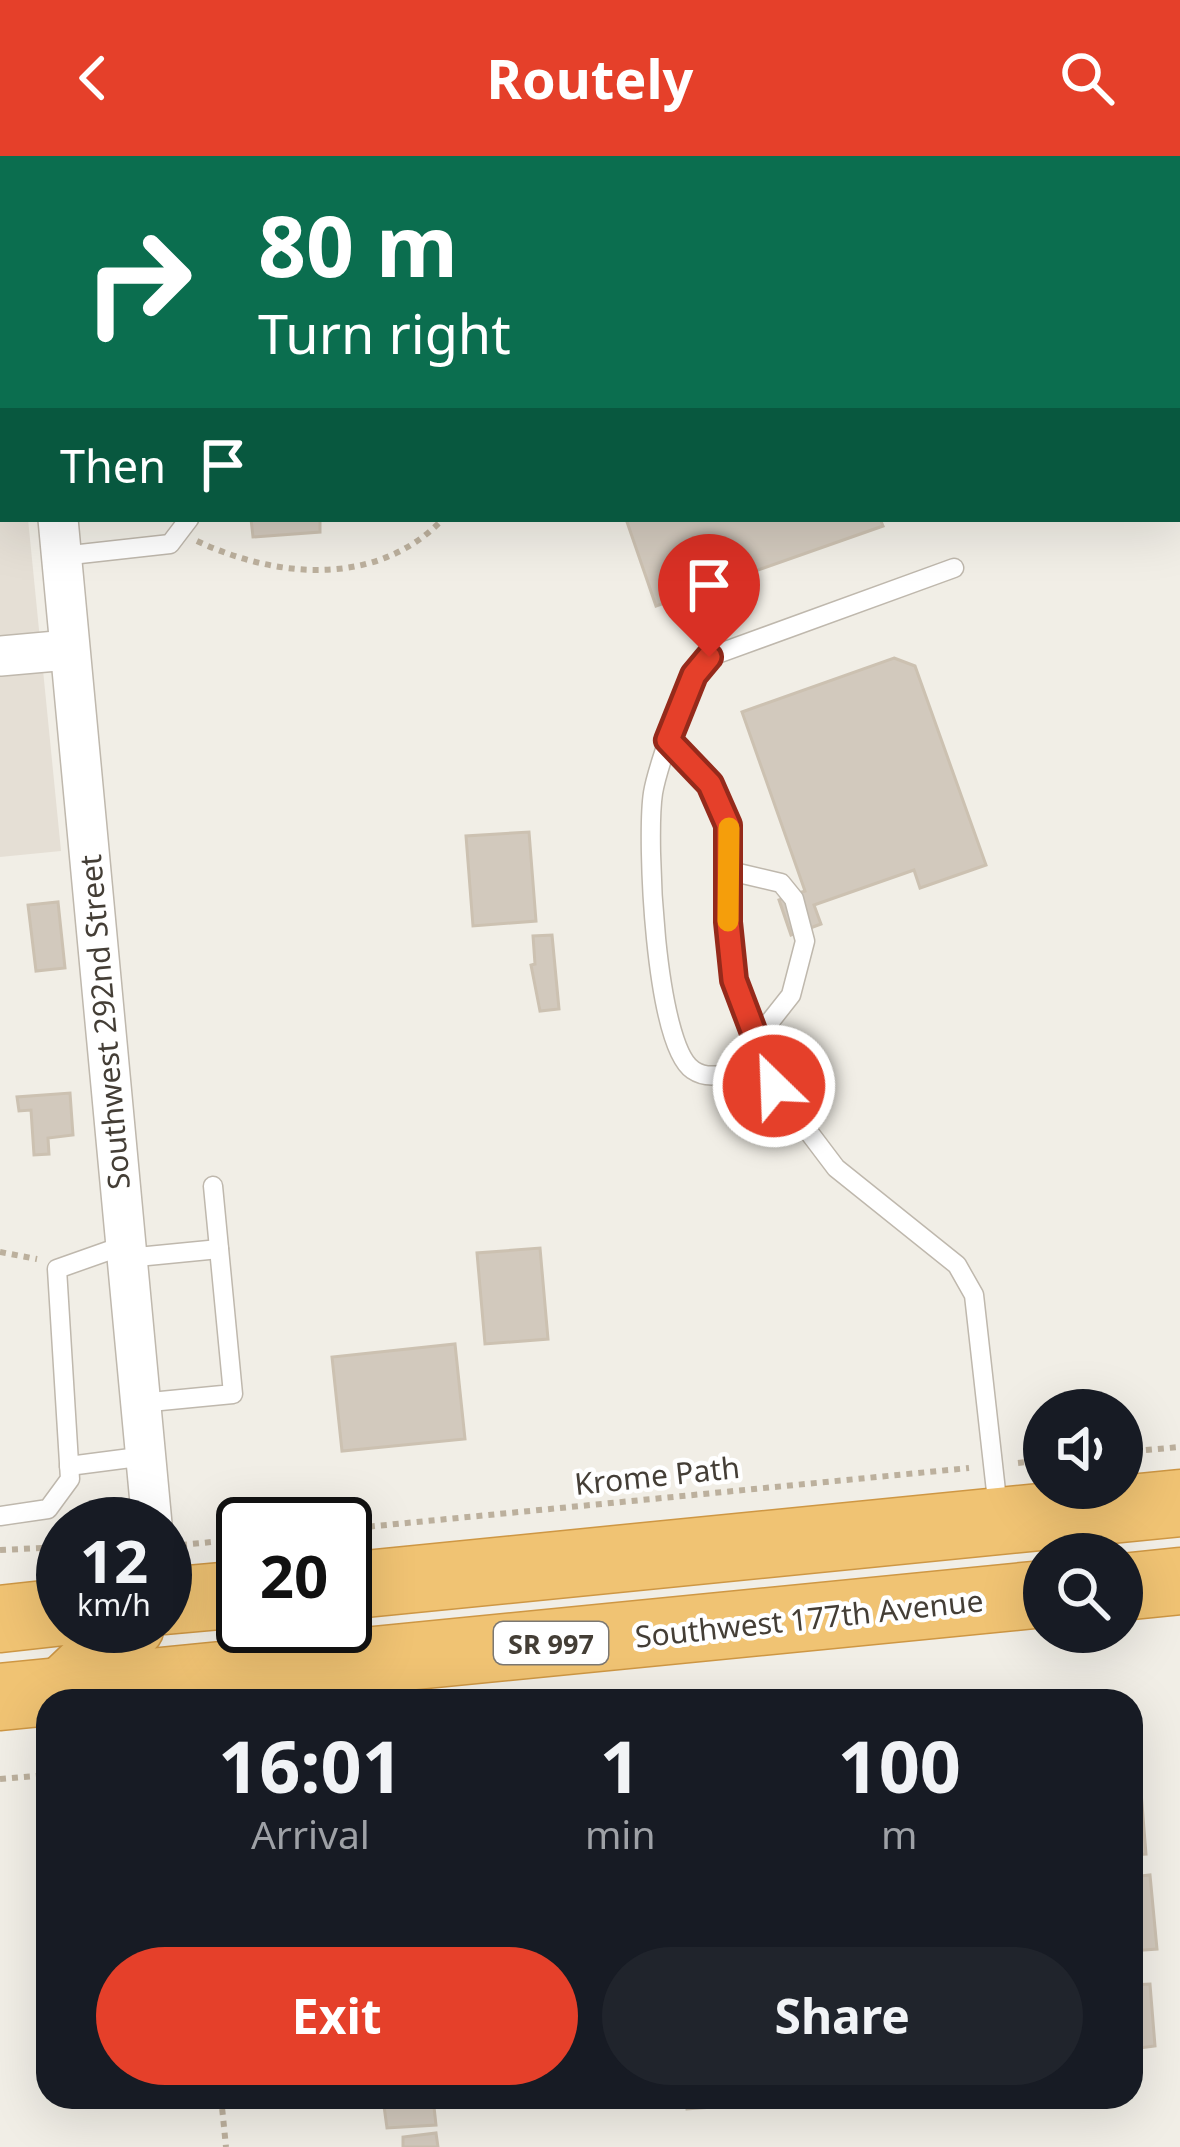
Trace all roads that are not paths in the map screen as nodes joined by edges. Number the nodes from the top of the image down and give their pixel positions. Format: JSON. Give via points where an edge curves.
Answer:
{"nodes":[{"id":1,"x":184,"y":526,"type":"edge"},
{"id":2,"x":60,"y":538,"type":"edge"},
{"id":3,"x":955,"y":568,"type":"dead end"},
{"id":4,"x":68,"y":650,"type":"junction"},
{"id":5,"x":0,"y":656,"type":"edge"},
{"id":6,"x":668,"y":740,"type":"junction"},
{"id":7,"x":730,"y":872,"type":"junction"},
{"id":8,"x":758,"y":1051,"type":"junction"},
{"id":9,"x":213,"y":1186,"type":"dead end"},
{"id":10,"x":219,"y":1249,"type":"junction"},
{"id":11,"x":126,"y":1252,"type":"junction"},
{"id":12,"x":140,"y":1402,"type":"junction"},
{"id":13,"x":146,"y":1456,"type":"junction"},
{"id":14,"x":69,"y":1466,"type":"junction"},
{"id":15,"x":996,"y":1484,"type":"junction"},
{"id":16,"x":155,"y":1497,"type":"edge"},
{"id":17,"x":1180,"y":1503,"type":"edge"},
{"id":18,"x":0,"y":1516,"type":"edge"},
{"id":19,"x":1180,"y":1581,"type":"edge"},
{"id":20,"x":372,"y":1582,"type":"edge"},
{"id":21,"x":1143,"y":1585,"type":"edge"},
{"id":22,"x":1023,"y":1596,"type":"edge"},
{"id":23,"x":36,"y":1615,"type":"edge"},
{"id":24,"x":0,"y":1619,"type":"edge"},
{"id":25,"x":216,"y":1646,"type":"edge"},
{"id":26,"x":91,"y":1653,"type":"edge"},
{"id":27,"x":178,"y":1682,"type":"junction"},
{"id":28,"x":38,"y":1689,"type":"edge"},
{"id":29,"x":92,"y":1689,"type":"edge"}],
"edges":[{"from":1,"to":2,"type":"lane","via":[[170,544]]},
{"from":2,"to":4,"type":"street","name":"Southwest 292nd Street"},
{"from":3,"to":6,"type":"lane","via":[[720,651],[694,675]]},
{"from":4,"to":5,"type":"street"},
{"from":4,"to":11,"type":"street","name":"Southwest 292nd Street"},
{"from":6,"to":7,"type":"lane","via":[[722,806]]},
{"from":6,"to":8,"type":"lane","via":[[653,793],[653,927],[676,1049],[696,1074],[713,1077]]},
{"from":7,"to":8,"type":"lane","via":[[730,952]]},
{"from":7,"to":8,"type":"lane","via":[[781,883],[805,941],[790,995]]},
{"from":8,"to":15,"type":"lane","via":[[789,1111],[844,1177],[967,1280],[982,1342]]},
{"from":9,"to":10,"type":"lane"},
{"from":10,"to":11,"type":"lane"},
{"from":10,"to":12,"type":"lane","via":[[233,1394]]},
{"from":11,"to":12,"type":"street","name":"Southwest 292nd Street"},
{"from":11,"to":14,"type":"lane","via":[[57,1269]]},
{"from":12,"to":13,"type":"street","name":"Southwest 292nd Street"},
{"from":13,"to":14,"type":"lane"},
{"from":13,"to":16,"type":"street","name":"Southwest 292nd Street"},
{"from":14,"to":18,"type":"lane","via":[[70,1479],[48,1509]]},
{"from":15,"to":17,"type":"highway"},
{"from":15,"to":20,"type":"highway"},
{"from":19,"to":21,"type":"highway"},
{"from":22,"to":27,"type":"highway","name":"Southwest 177th Avenue","number":"SR 997"},
{"from":23,"to":24,"type":"highway"},
{"from":25,"to":27,"type":"highway"},
{"from":26,"to":28,"type":"highway"},
{"from":27,"to":29,"type":"highway","name":"Southwest 177th Avenue","number":"SR 997"}]}
